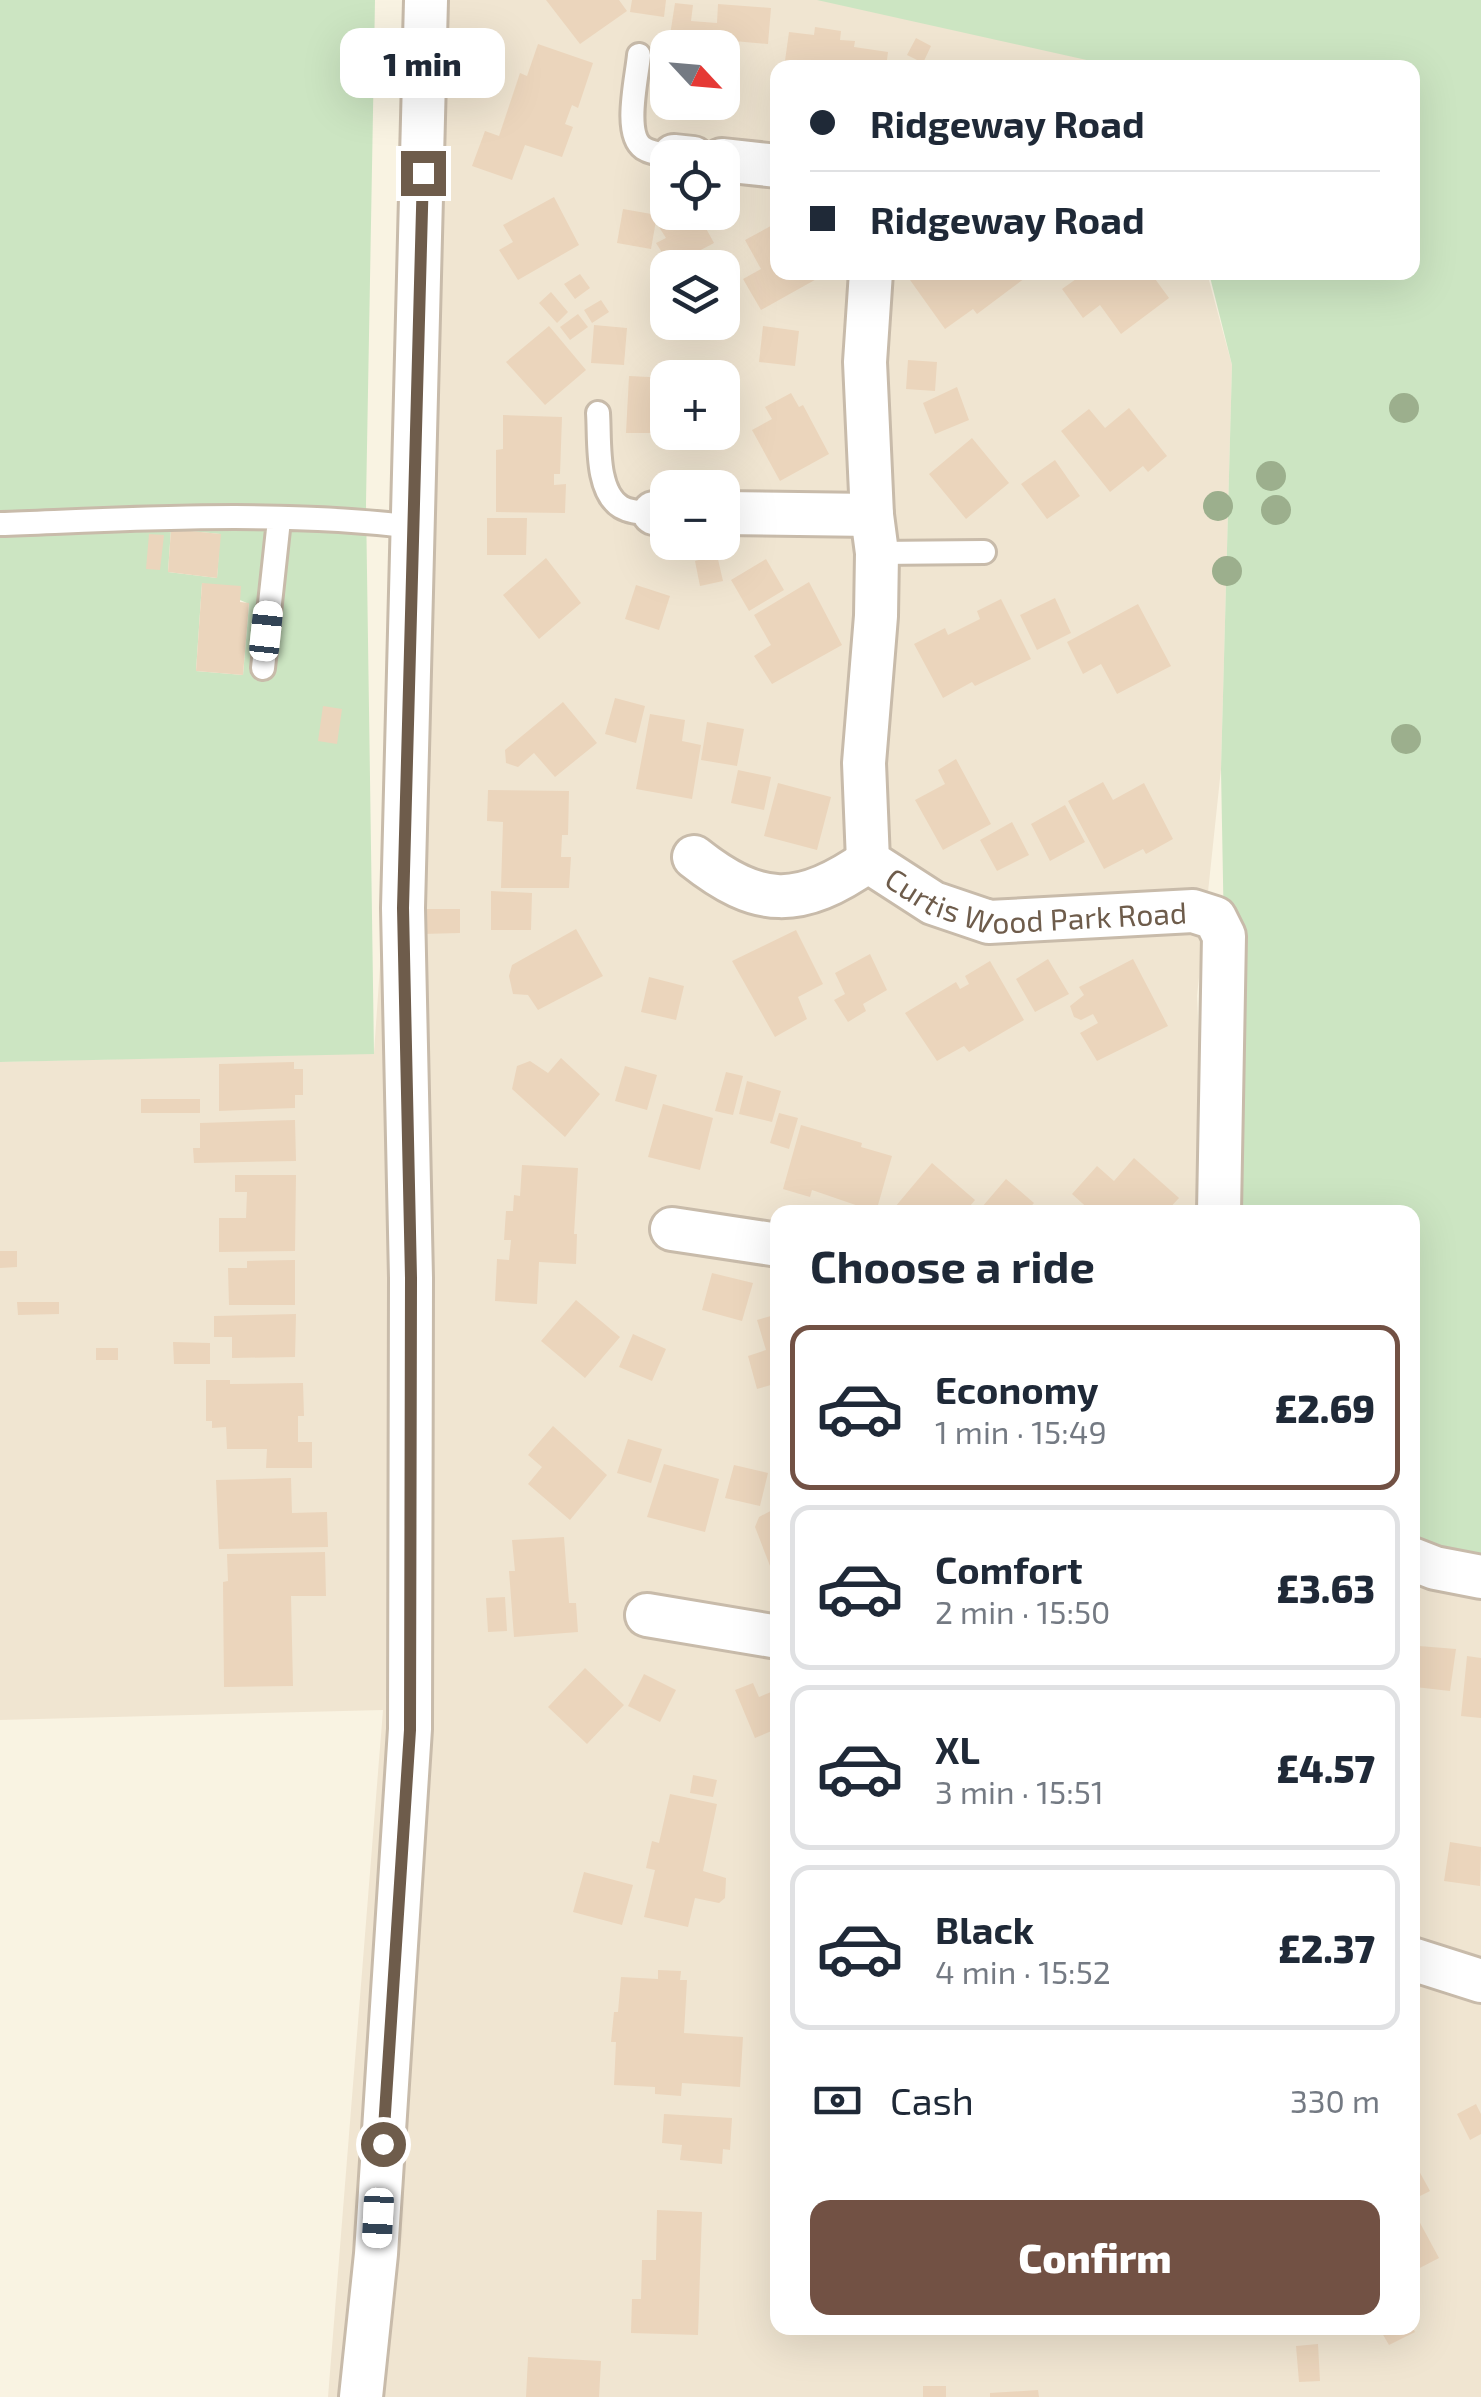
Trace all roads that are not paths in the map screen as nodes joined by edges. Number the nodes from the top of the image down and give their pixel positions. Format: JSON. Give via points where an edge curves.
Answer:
{"nodes":[{"id":1,"x":426,"y":0,"type":"edge"},
{"id":2,"x":640,"y":55,"type":"dead end"},
{"id":3,"x":650,"y":152,"type":"edge"},
{"id":4,"x":740,"y":162,"type":"edge"},
{"id":5,"x":770,"y":165,"type":"edge"},
{"id":6,"x":870,"y":280,"type":"edge"},
{"id":7,"x":598,"y":413,"type":"dead end"},
{"id":8,"x":650,"y":512,"type":"edge"},
{"id":9,"x":740,"y":515,"type":"edge"},
{"id":10,"x":278,"y":520,"type":"junction"},
{"id":11,"x":0,"y":524,"type":"edge"},
{"id":12,"x":415,"y":527,"type":"junction"},
{"id":13,"x":874,"y":534,"type":"junction"},
{"id":14,"x":984,"y":552,"type":"dead end"},
{"id":15,"x":262,"y":668,"type":"dead end"},
{"id":16,"x":694,"y":858,"type":"dead end"},
{"id":17,"x":868,"y":861,"type":"junction"},
{"id":18,"x":1219,"y":1205,"type":"edge"},
{"id":19,"x":672,"y":1229,"type":"dead end"},
{"id":20,"x":770,"y":1245,"type":"edge"},
{"id":21,"x":1420,"y":1562,"type":"edge"},
{"id":22,"x":1481,"y":1577,"type":"edge"},
{"id":23,"x":647,"y":1615,"type":"dead end"},
{"id":24,"x":770,"y":1636,"type":"edge"},
{"id":25,"x":1420,"y":1961,"type":"edge"},
{"id":26,"x":1481,"y":1980,"type":"edge"},
{"id":27,"x":361,"y":2397,"type":"edge"}],
"edges":[{"from":1,"to":12,"type":"street"},
{"from":2,"to":3,"type":"lane","via":[[632,125],[635,140]]},
{"from":4,"to":5,"type":"street"},
{"from":6,"to":13,"type":"street","name":"Curtis Wood Park Road","via":[[865,362]]},
{"from":7,"to":8,"type":"lane","via":[[610,496],[630,511]]},
{"from":9,"to":13,"type":"street"},
{"from":10,"to":11,"type":"lane"},
{"from":10,"to":12,"type":"lane"},
{"from":10,"to":15,"type":"lane"},
{"from":12,"to":27,"type":"street","via":[[403,908],[410,1730]]},
{"from":13,"to":14,"type":"lane"},
{"from":13,"to":17,"type":"street","name":"Curtis Wood Park Road","via":[[864,763]]},
{"from":16,"to":17,"type":"street","name":"Curtis Wood Park Road","via":[[750,893],[784,897],[812,893]]},
{"from":17,"to":18,"type":"street","name":"Curtis Wood Park Road","via":[[933,903],[990,922],[1193,911],[1215,918],[1224,936]]},
{"from":19,"to":20,"type":"street"},
{"from":21,"to":22,"type":"street"},
{"from":23,"to":24,"type":"street"},
{"from":25,"to":26,"type":"street"}]}
